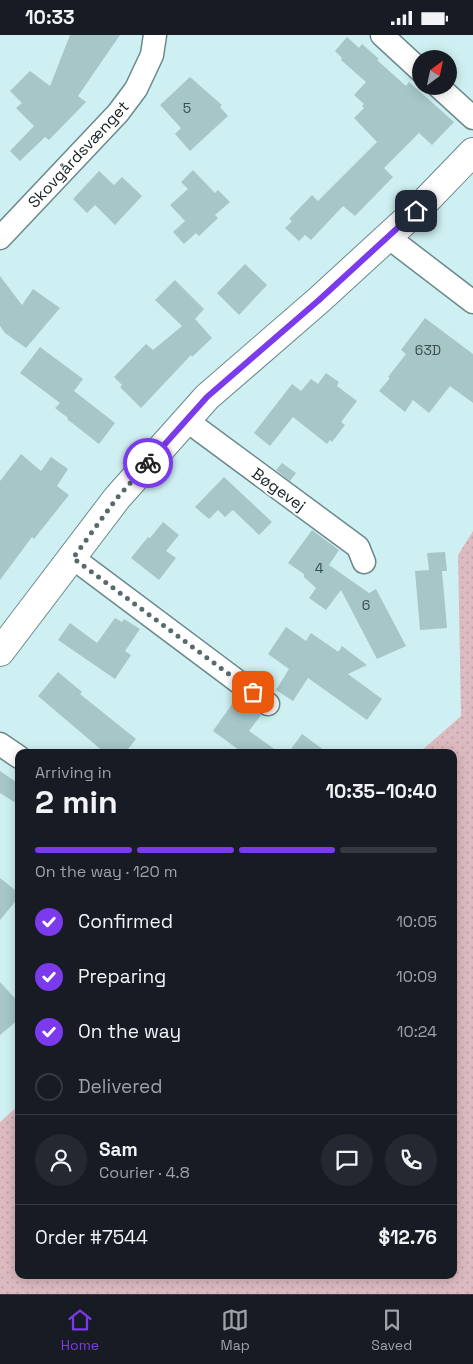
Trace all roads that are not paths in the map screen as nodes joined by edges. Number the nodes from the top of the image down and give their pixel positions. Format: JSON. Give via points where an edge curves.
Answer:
{"nodes":[{"id":1,"x":155,"y":35,"type":"edge"},
{"id":2,"x":382,"y":35,"type":"edge"},
{"id":3,"x":412,"y":63,"type":"edge"},
{"id":4,"x":448,"y":95,"type":"edge"},
{"id":5,"x":473,"y":118,"type":"edge"},
{"id":6,"x":473,"y":152,"type":"edge"},
{"id":7,"x":388,"y":237,"type":"junction"},
{"id":8,"x":0,"y":238,"type":"edge"},
{"id":9,"x":473,"y":302,"type":"edge"},
{"id":10,"x":186,"y":421,"type":"junction"},
{"id":11,"x":73,"y":558,"type":"junction"},
{"id":12,"x":364,"y":563,"type":"dead end"},
{"id":13,"x":0,"y":652,"type":"edge"},
{"id":14,"x":268,"y":703,"type":"dead end"},
{"id":15,"x":0,"y":745,"type":"edge"},
{"id":16,"x":15,"y":754,"type":"edge"}],
"edges":[{"from":1,"to":8,"type":"street","name":"Skovgårdsvænget","via":[[152,55],[136,89],[118,113]]},
{"from":2,"to":3,"type":"street"},
{"from":4,"to":5,"type":"street"},
{"from":6,"to":7,"type":"main road"},
{"from":7,"to":9,"type":"street"},
{"from":7,"to":10,"type":"main road","via":[[207,397]]},
{"from":10,"to":11,"type":"main road","via":[[117,498]]},
{"from":10,"to":12,"type":"street","name":"Bøgevej","via":[[358,547]]},
{"from":11,"to":13,"type":"main road"},
{"from":11,"to":14,"type":"street"},
{"from":15,"to":16,"type":"street"}]}
